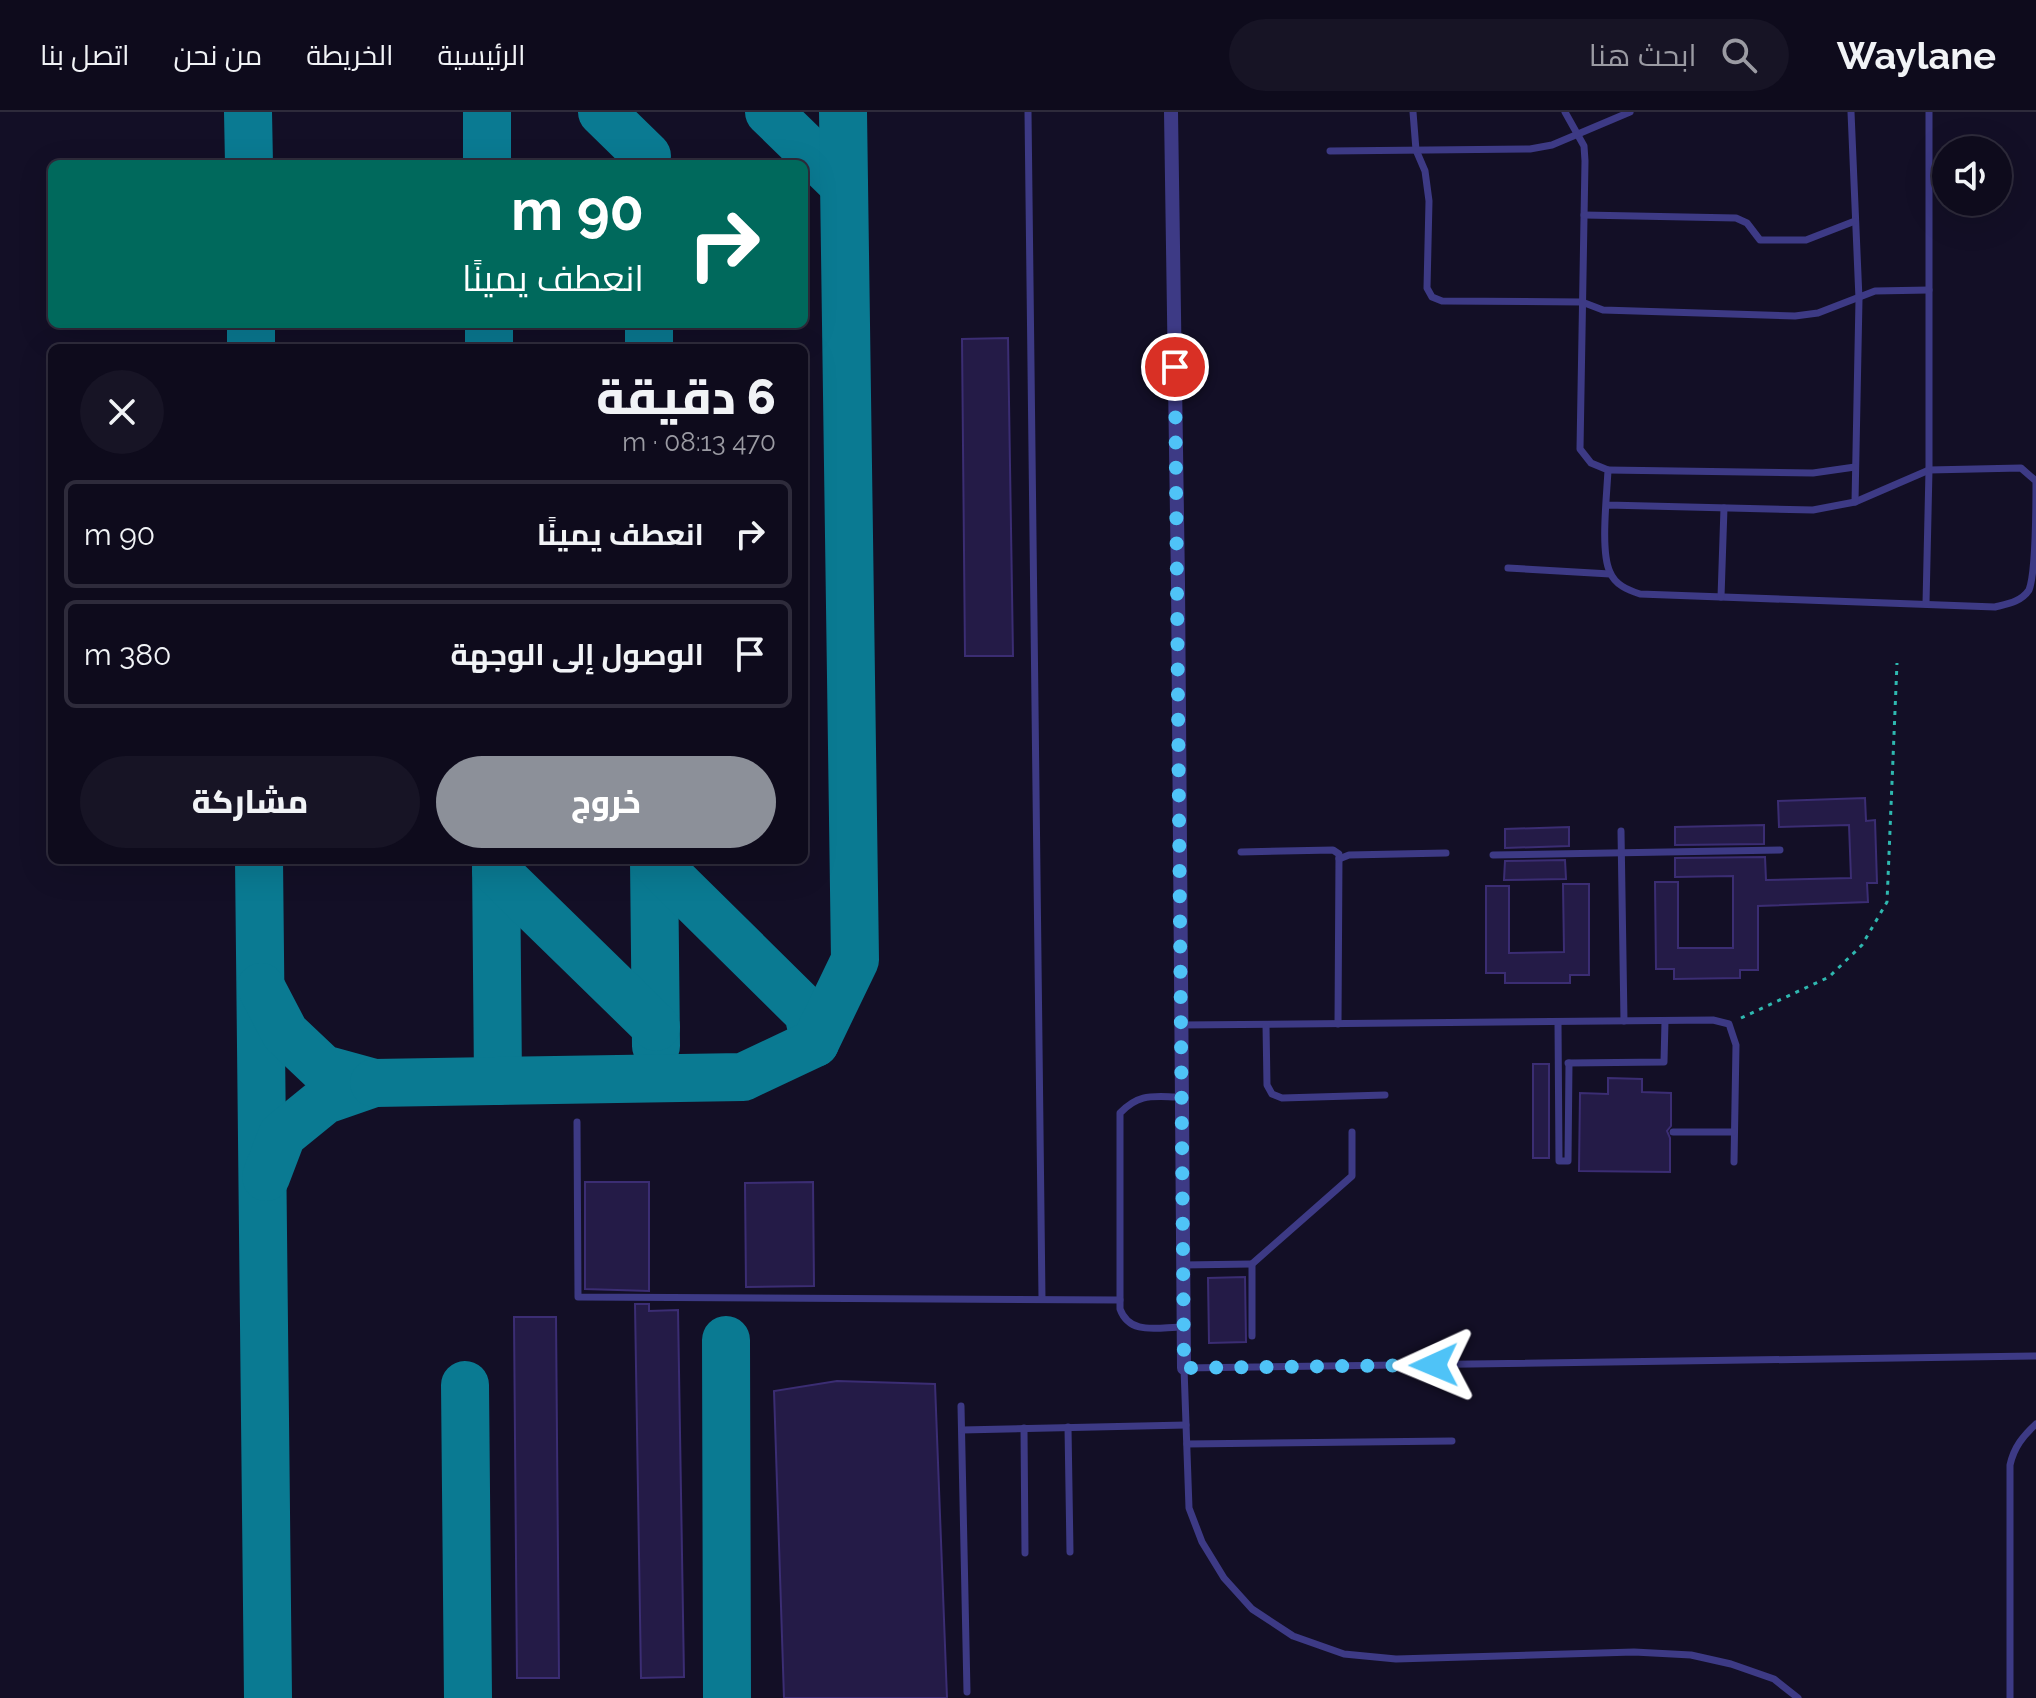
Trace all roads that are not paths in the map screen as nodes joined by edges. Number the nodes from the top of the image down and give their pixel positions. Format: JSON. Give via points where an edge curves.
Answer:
{"nodes":[{"id":1,"x":1028,"y":112,"type":"edge"},
{"id":2,"x":1171,"y":112,"type":"edge"},
{"id":3,"x":1413,"y":112,"type":"edge"},
{"id":4,"x":1565,"y":112,"type":"edge"},
{"id":5,"x":1630,"y":112,"type":"edge"},
{"id":6,"x":1851,"y":112,"type":"edge"},
{"id":7,"x":1929,"y":112,"type":"edge"},
{"id":8,"x":1578,"y":132,"type":"junction"},
{"id":9,"x":1416,"y":150,"type":"junction"},
{"id":10,"x":1330,"y":151,"type":"dead end"},
{"id":11,"x":1584,"y":215,"type":"junction"},
{"id":12,"x":1855,"y":221,"type":"junction"},
{"id":13,"x":1929,"y":290,"type":"junction"},
{"id":14,"x":1859,"y":299,"type":"junction"},
{"id":15,"x":1582,"y":302,"type":"junction"},
{"id":16,"x":1855,"y":467,"type":"junction"},
{"id":17,"x":1608,"y":470,"type":"junction"},
{"id":18,"x":1929,"y":470,"type":"junction"},
{"id":19,"x":1855,"y":502,"type":"junction"},
{"id":20,"x":1607,"y":505,"type":"junction"},
{"id":21,"x":1724,"y":508,"type":"junction"},
{"id":22,"x":1508,"y":568,"type":"dead end"},
{"id":23,"x":1610,"y":574,"type":"junction"},
{"id":24,"x":1721,"y":597,"type":"junction"},
{"id":25,"x":1926,"y":604,"type":"junction"},
{"id":26,"x":1621,"y":831,"type":"dead end"},
{"id":27,"x":1780,"y":850,"type":"dead end"},
{"id":28,"x":1622,"y":851,"type":"junction"},
{"id":29,"x":1241,"y":852,"type":"dead end"},
{"id":30,"x":1446,"y":853,"type":"dead end"},
{"id":31,"x":1493,"y":855,"type":"dead end"},
{"id":32,"x":1339,"y":859,"type":"junction"},
{"id":33,"x":1624,"y":1021,"type":"junction"},
{"id":34,"x":1665,"y":1021,"type":"junction"},
{"id":35,"x":1558,"y":1022,"type":"junction"},
{"id":36,"x":1338,"y":1024,"type":"junction"},
{"id":37,"x":1181,"y":1025,"type":"junction"},
{"id":38,"x":1266,"y":1025,"type":"junction"},
{"id":39,"x":1569,"y":1063,"type":"junction"},
{"id":40,"x":1558,"y":1064,"type":"junction"},
{"id":41,"x":1385,"y":1095,"type":"dead end"},
{"id":42,"x":1182,"y":1097,"type":"junction"},
{"id":43,"x":577,"y":1122,"type":"dead end"},
{"id":44,"x":1352,"y":1132,"type":"dead end"},
{"id":45,"x":1673,"y":1132,"type":"dead end"},
{"id":46,"x":1733,"y":1132,"type":"junction"},
{"id":47,"x":1734,"y":1162,"type":"dead end"},
{"id":48,"x":1252,"y":1264,"type":"junction"},
{"id":49,"x":1182,"y":1265,"type":"junction"},
{"id":50,"x":1042,"y":1299,"type":"junction"},
{"id":51,"x":1120,"y":1300,"type":"junction"},
{"id":52,"x":1183,"y":1327,"type":"junction"},
{"id":53,"x":1252,"y":1336,"type":"dead end"},
{"id":54,"x":2036,"y":1356,"type":"edge"},
{"id":55,"x":1184,"y":1368,"type":"junction"},
{"id":56,"x":961,"y":1406,"type":"dead end"},
{"id":57,"x":2036,"y":1424,"type":"edge"},
{"id":58,"x":1186,"y":1425,"type":"junction"},
{"id":59,"x":1068,"y":1427,"type":"junction"},
{"id":60,"x":1024,"y":1428,"type":"junction"},
{"id":61,"x":962,"y":1430,"type":"junction"},
{"id":62,"x":1452,"y":1441,"type":"dead end"},
{"id":63,"x":1187,"y":1444,"type":"junction"},
{"id":64,"x":1070,"y":1552,"type":"dead end"},
{"id":65,"x":1025,"y":1553,"type":"dead end"},
{"id":66,"x":967,"y":1692,"type":"dead end"},
{"id":67,"x":1798,"y":1698,"type":"edge"},
{"id":68,"x":2010,"y":1698,"type":"edge"}],
"edges":[{"from":1,"to":50,"type":"lane"},
{"from":2,"to":37,"type":"street"},
{"from":3,"to":9,"type":"lane"},
{"from":4,"to":8,"type":"lane"},
{"from":5,"to":8,"type":"lane"},
{"from":6,"to":12,"type":"lane"},
{"from":7,"to":13,"type":"lane"},
{"from":8,"to":9,"type":"lane","via":[[1530,149]]},
{"from":8,"to":11,"type":"lane","via":[[1584,146]]},
{"from":9,"to":10,"type":"lane"},
{"from":9,"to":15,"type":"lane","via":[[1429,201],[1427,288],[1432,297]]},
{"from":11,"to":12,"type":"lane","via":[[1736,218],[1760,240],[1806,240]]},
{"from":11,"to":15,"type":"lane"},
{"from":12,"to":14,"type":"lane"},
{"from":13,"to":14,"type":"lane","via":[[1875,291]]},
{"from":13,"to":18,"type":"lane"},
{"from":14,"to":15,"type":"lane","via":[[1795,316],[1603,310]]},
{"from":14,"to":16,"type":"lane"},
{"from":15,"to":17,"type":"lane","via":[[1580,449],[1591,463]]},
{"from":16,"to":17,"type":"lane","via":[[1813,473]]},
{"from":16,"to":19,"type":"lane"},
{"from":17,"to":20,"type":"lane"},
{"from":18,"to":19,"type":"lane"},
{"from":18,"to":25,"type":"lane"},
{"from":18,"to":25,"type":"lane","via":[[2021,468],[2036,481],[2035,571],[2029,590],[2015,602],[1995,607]]},
{"from":19,"to":21,"type":"lane","via":[[1813,510]]},
{"from":20,"to":21,"type":"lane"},
{"from":20,"to":23,"type":"lane","via":[[1605,555]]},
{"from":21,"to":24,"type":"lane"},
{"from":22,"to":23,"type":"lane"},
{"from":23,"to":24,"type":"lane","via":[[1640,594]]},
{"from":24,"to":25,"type":"lane"},
{"from":26,"to":28,"type":"lane"},
{"from":27,"to":28,"type":"lane"},
{"from":28,"to":31,"type":"lane"},
{"from":28,"to":33,"type":"lane"},
{"from":29,"to":32,"type":"lane","via":[[1333,850]]},
{"from":30,"to":32,"type":"lane"},
{"from":32,"to":36,"type":"lane"},
{"from":33,"to":34,"type":"lane"},
{"from":33,"to":35,"type":"lane"},
{"from":34,"to":39,"type":"lane","via":[[1664,1062]]},
{"from":34,"to":46,"type":"lane","via":[[1729,1024],[1736,1045]]},
{"from":35,"to":36,"type":"lane"},
{"from":35,"to":40,"type":"lane"},
{"from":36,"to":38,"type":"lane"},
{"from":37,"to":38,"type":"lane"},
{"from":37,"to":42,"type":"street"},
{"from":38,"to":41,"type":"lane","via":[[1267,1085],[1272,1094]]},
{"from":39,"to":40,"type":"lane"},
{"from":39,"to":40,"type":"lane","via":[[1568,1161],[1559,1161]]},
{"from":42,"to":49,"type":"street"},
{"from":42,"to":51,"type":"lane","via":[[1141,1097],[1120,1113]]},
{"from":43,"to":50,"type":"lane","via":[[578,1297]]},
{"from":44,"to":48,"type":"lane","via":[[1352,1176]]},
{"from":45,"to":46,"type":"lane"},
{"from":46,"to":47,"type":"lane"},
{"from":48,"to":49,"type":"lane"},
{"from":48,"to":53,"type":"lane"},
{"from":49,"to":52,"type":"street"},
{"from":50,"to":51,"type":"lane"},
{"from":51,"to":52,"type":"lane","via":[[1124,1320],[1136,1328]]},
{"from":52,"to":55,"type":"street"},
{"from":54,"to":55,"type":"lane"},
{"from":55,"to":58,"type":"lane"},
{"from":56,"to":61,"type":"lane"},
{"from":57,"to":68,"type":"lane","via":[[2013,1451],[2010,1465]]},
{"from":58,"to":59,"type":"lane"},
{"from":58,"to":63,"type":"lane"},
{"from":59,"to":60,"type":"lane"},
{"from":59,"to":64,"type":"lane"},
{"from":60,"to":61,"type":"lane"},
{"from":60,"to":65,"type":"lane"},
{"from":61,"to":66,"type":"lane"},
{"from":62,"to":63,"type":"lane"},
{"from":63,"to":67,"type":"lane","via":[[1189,1508],[1202,1542],[1252,1609],[1293,1636],[1344,1654],[1396,1659],[1691,1655],[1774,1679]]}]}
